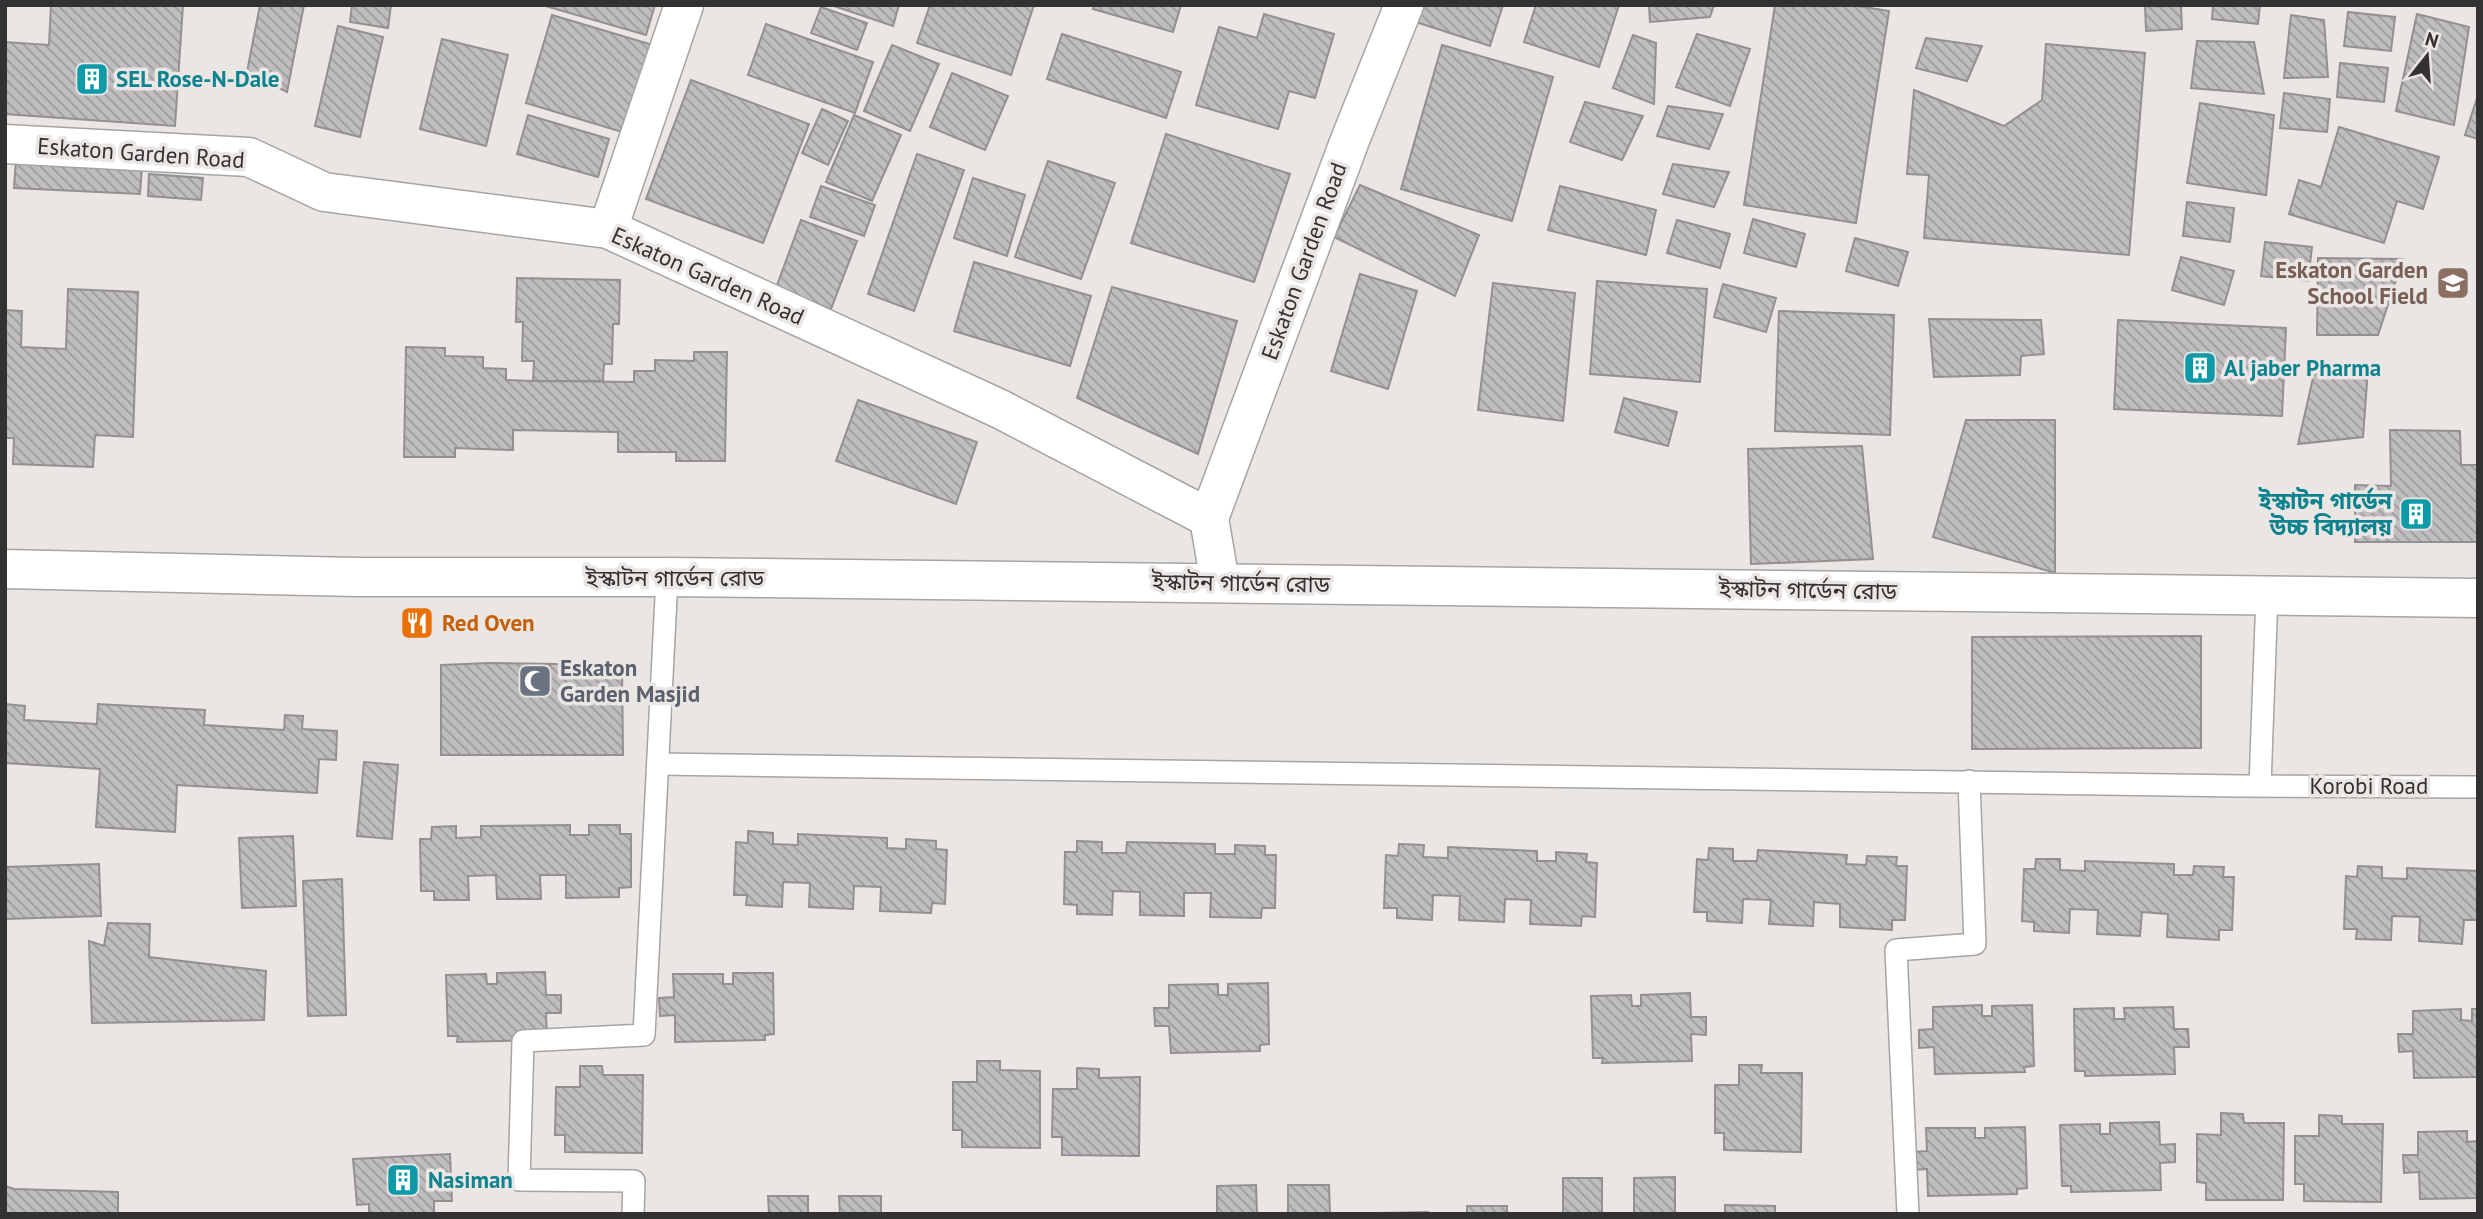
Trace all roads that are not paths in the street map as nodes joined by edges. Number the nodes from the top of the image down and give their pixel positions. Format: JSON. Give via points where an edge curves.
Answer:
{"nodes":[{"id":1,"x":684,"y":5,"type":"edge"},
{"id":2,"x":1404,"y":5,"type":"edge"},
{"id":3,"x":5,"y":144,"type":"edge"},
{"id":4,"x":608,"y":229,"type":"junction"},
{"id":5,"x":1209,"y":518,"type":"junction"},
{"id":6,"x":5,"y":569,"type":"edge"},
{"id":7,"x":667,"y":577,"type":"junction"},
{"id":8,"x":1220,"y":583,"type":"junction"},
{"id":9,"x":2267,"y":595,"type":"junction"},
{"id":10,"x":2478,"y":598,"type":"edge"},
{"id":11,"x":658,"y":764,"type":"junction"},
{"id":12,"x":1969,"y":781,"type":"junction"},
{"id":13,"x":2260,"y":785,"type":"junction"},
{"id":14,"x":2478,"y":787,"type":"edge"},
{"id":15,"x":633,"y":1214,"type":"edge"},
{"id":16,"x":1908,"y":1214,"type":"edge"}],
"edges":[{"from":1,"to":4,"type":"main road"},
{"from":2,"to":5,"type":"main road","name":"Eskaton Garden Road"},
{"from":3,"to":4,"type":"main road","name":"Eskaton Garden Road","via":[[249,157],[324,192]]},
{"from":4,"to":5,"type":"main road","name":"Eskaton Garden Road","via":[[999,409]]},
{"from":5,"to":8,"type":"main road"},
{"from":6,"to":7,"type":"main road","name":"ইস্কাটন গার্ডেন রোড","via":[[357,577]]},
{"from":7,"to":8,"type":"main road","name":"ইস্কাটন গার্ডেন রোড"},
{"from":7,"to":11,"type":"lane"},
{"from":8,"to":9,"type":"main road","name":"ইস্কাটন গার্ডেন রোড"},
{"from":9,"to":10,"type":"main road","name":"ইস্কাটন গার্ডেন রোড"},
{"from":9,"to":13,"type":"lane"},
{"from":11,"to":12,"type":"lane","name":"Korobi Road"},
{"from":11,"to":15,"type":"lane","via":[[644,1035],[523,1041],[519,1180],[634,1181]]},
{"from":12,"to":13,"type":"lane","name":"Korobi Road"},
{"from":12,"to":16,"type":"lane","via":[[1975,944],[1896,950]]},
{"from":13,"to":14,"type":"lane","name":"Korobi Road"}]}
